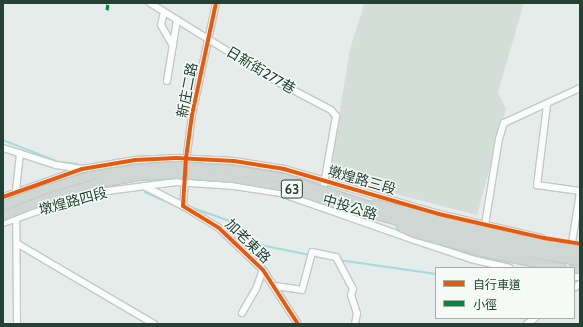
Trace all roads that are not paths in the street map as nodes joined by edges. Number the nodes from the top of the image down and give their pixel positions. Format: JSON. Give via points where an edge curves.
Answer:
{"nodes":[{"id":1,"x":150,"y":3,"type":"edge"},
{"id":2,"x":216,"y":3,"type":"edge"},
{"id":3,"x":164,"y":12,"type":"junction"},
{"id":4,"x":177,"y":20,"type":"junction"},
{"id":5,"x":208,"y":38,"type":"junction"},
{"id":6,"x":173,"y":46,"type":"junction"},
{"id":7,"x":167,"y":81,"type":"dead end"},
{"id":8,"x":580,"y":88,"type":"edge"},
{"id":9,"x":547,"y":105,"type":"junction"},
{"id":10,"x":3,"y":148,"type":"edge"},
{"id":11,"x":20,"y":153,"type":"junction"},
{"id":12,"x":186,"y":158,"type":"junction"},
{"id":13,"x":135,"y":160,"type":"joint"},
{"id":14,"x":82,"y":169,"type":"junction"},
{"id":15,"x":325,"y":181,"type":"junction"},
{"id":16,"x":185,"y":183,"type":"junction"},
{"id":17,"x":144,"y":186,"type":"junction"},
{"id":18,"x":134,"y":187,"type":"junction"},
{"id":19,"x":16,"y":191,"type":"junction"},
{"id":20,"x":580,"y":191,"type":"edge"},
{"id":21,"x":3,"y":197,"type":"edge"},
{"id":22,"x":352,"y":204,"type":"junction"},
{"id":23,"x":3,"y":206,"type":"edge"},
{"id":24,"x":183,"y":206,"type":"junction"},
{"id":25,"x":319,"y":206,"type":"junction"},
{"id":26,"x":439,"y":214,"type":"junction"},
{"id":27,"x":3,"y":216,"type":"edge"},
{"id":28,"x":17,"y":218,"type":"junction"},
{"id":29,"x":3,"y":223,"type":"edge"},
{"id":30,"x":485,"y":225,"type":"junction"},
{"id":31,"x":572,"y":243,"type":"junction"},
{"id":32,"x":18,"y":244,"type":"junction"},
{"id":33,"x":580,"y":244,"type":"edge"},
{"id":34,"x":431,"y":246,"type":"junction"},
{"id":35,"x":580,"y":248,"type":"edge"},
{"id":36,"x":580,"y":254,"type":"edge"},
{"id":37,"x":580,"y":261,"type":"edge"},
{"id":38,"x":505,"y":267,"type":"edge"},
{"id":39,"x":557,"y":267,"type":"edge"},
{"id":40,"x":263,"y":270,"type":"junction"},
{"id":41,"x":275,"y":286,"type":"junction"},
{"id":42,"x":242,"y":313,"type":"dead end"},
{"id":43,"x":17,"y":324,"type":"edge"},
{"id":44,"x":154,"y":324,"type":"edge"},
{"id":45,"x":298,"y":324,"type":"edge"},
{"id":46,"x":355,"y":324,"type":"edge"}],
"edges":[{"from":1,"to":3,"type":"street","name":"日新街277巷"},
{"from":2,"to":5,"type":"street","name":"新庄二路"},
{"from":3,"to":4,"type":"street","name":"日新街277巷"},
{"from":3,"to":6,"type":"street","via":[[161,25]]},
{"from":4,"to":5,"type":"street","name":"日新街277巷"},
{"from":4,"to":6,"type":"street"},
{"from":5,"to":12,"type":"street","name":"新庄二路"},
{"from":5,"to":15,"type":"street","name":"日新街277巷","via":[[331,110],[336,116]]},
{"from":6,"to":7,"type":"street"},
{"from":8,"to":9,"type":"street"},
{"from":9,"to":20,"type":"street","via":[[537,185]]},
{"from":9,"to":30,"type":"street","via":[[504,124],[499,139]]},
{"from":10,"to":11,"type":"street"},
{"from":11,"to":14,"type":"street","via":[[56,165]]},
{"from":11,"to":19,"type":"street"},
{"from":12,"to":13,"type":"street","name":"墩煌路三段"},
{"from":12,"to":15,"type":"street","name":"墩煌路三段","via":[[234,161],[284,169]]},
{"from":12,"to":16,"type":"street","name":"新庄二路"},
{"from":13,"to":14,"type":"street","name":"墩煌路四段"},
{"from":14,"to":18,"type":"street","via":[[96,171]]},
{"from":14,"to":19,"type":"street","name":"墩煌路四段"},
{"from":15,"to":25,"type":"street"},
{"from":15,"to":26,"type":"street","name":"墩煌路三段"},
{"from":16,"to":17,"type":"street"},
{"from":16,"to":24,"type":"street"},
{"from":16,"to":25,"type":"street","via":[[265,191]]},
{"from":17,"to":18,"type":"street","name":"墩煌路四段"},
{"from":17,"to":24,"type":"street","name":"加老東路"},
{"from":18,"to":28,"type":"street","name":"墩煌路四段","via":[[92,193]]},
{"from":19,"to":21,"type":"street","name":"墩煌路四段"},
{"from":19,"to":28,"type":"street"},
{"from":20,"to":31,"type":"street"},
{"from":22,"to":23,"type":"main road","name":"中投公路","number":"63","bridge":true,"via":[[283,178],[234,170],[177,166],[90,176]]},
{"from":22,"to":27,"type":"main road","name":"中投公路","number":"63","bridge":true,"via":[[281,186],[234,178],[177,174],[138,176],[94,184],[48,198]]},
{"from":22,"to":35,"type":"main road","bridge":true,"via":[[387,205],[493,233]]},
{"from":22,"to":36,"type":"main road","name":"中投公路","number":"63","bridge":true,"via":[[488,240]]},
{"from":22,"to":37,"type":"main road","name":"中投公路","number":"63","bridge":true,"via":[[487,246]]},
{"from":22,"to":39,"type":"main road","bridge":true,"via":[[424,236],[487,253]]},
{"from":24,"to":40,"type":"street","name":"加老東路","via":[[219,228]]},
{"from":25,"to":34,"type":"street"},
{"from":26,"to":30,"type":"street","name":"墩煌路三段"},
{"from":26,"to":34,"type":"street"},
{"from":28,"to":29,"type":"street","name":"墩煌路四段"},
{"from":28,"to":32,"type":"street"},
{"from":30,"to":31,"type":"street","name":"墩煌路三段"},
{"from":31,"to":33,"type":"street","name":"墩煌路三段"},
{"from":32,"to":43,"type":"street"},
{"from":32,"to":44,"type":"street"},
{"from":34,"to":38,"type":"street"},
{"from":40,"to":41,"type":"street","name":"加老東路"},
{"from":40,"to":42,"type":"street","via":[[256,289]]},
{"from":41,"to":45,"type":"street","name":"加老東路"},
{"from":41,"to":46,"type":"street","via":[[302,290],[312,252],[336,257],[353,289],[351,295],[357,313]]}]}
